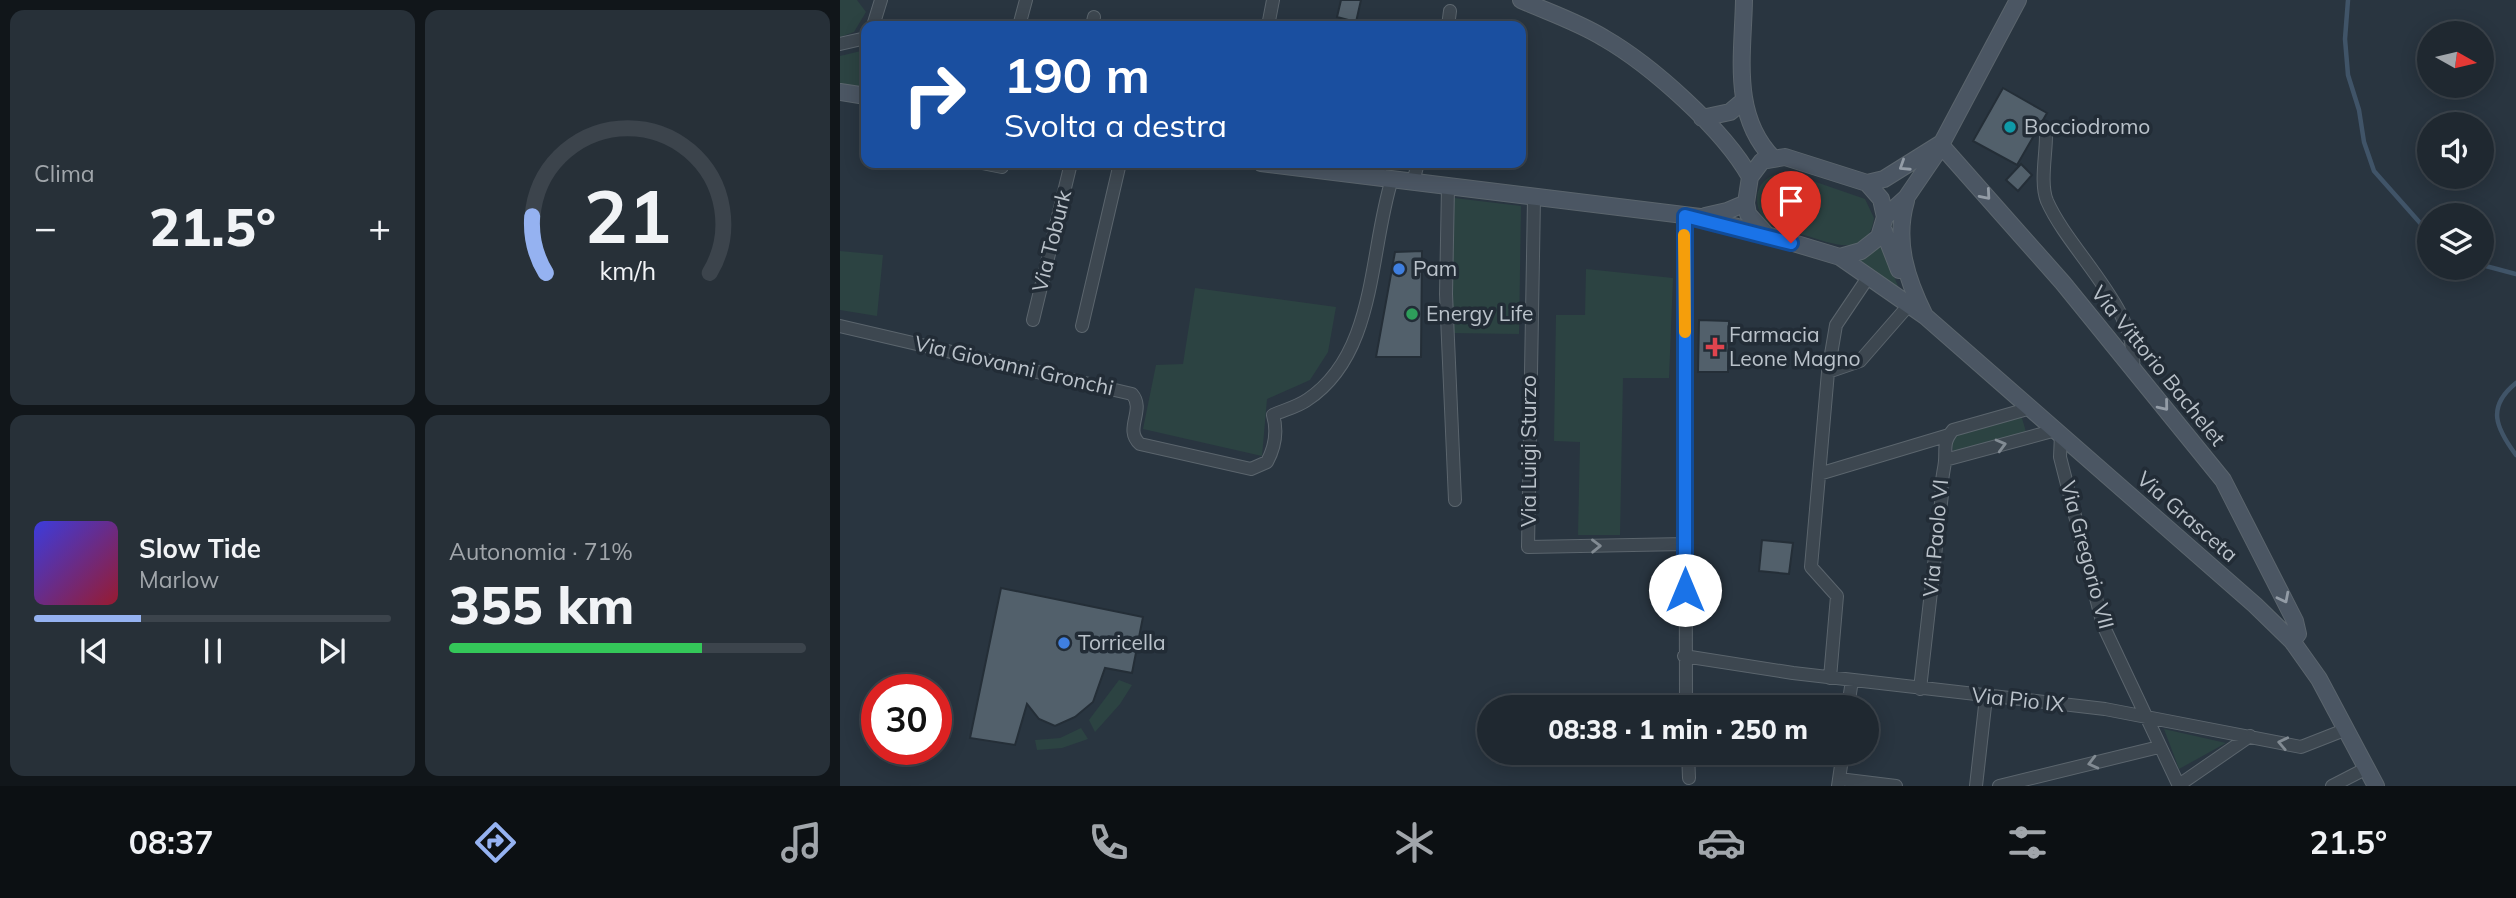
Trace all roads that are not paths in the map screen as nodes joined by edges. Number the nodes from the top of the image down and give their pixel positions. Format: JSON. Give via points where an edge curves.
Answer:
{"nodes":[{"id":1,"x":881,"y":0,"type":"edge"},
{"id":2,"x":1026,"y":0,"type":"edge"},
{"id":3,"x":1273,"y":0,"type":"edge"},
{"id":4,"x":1744,"y":0,"type":"edge"},
{"id":5,"x":2018,"y":0,"type":"edge"},
{"id":6,"x":1531,"y":2,"type":"edge"},
{"id":7,"x":1450,"y":11,"type":"dead end"},
{"id":8,"x":875,"y":21,"type":"edge"},
{"id":9,"x":1020,"y":21,"type":"edge"},
{"id":10,"x":1269,"y":21,"type":"edge"},
{"id":11,"x":1449,"y":21,"type":"edge"},
{"id":12,"x":861,"y":39,"type":"edge"},
{"id":13,"x":840,"y":44,"type":"edge"},
{"id":14,"x":840,"y":92,"type":"edge"},
{"id":15,"x":861,"y":95,"type":"edge"},
{"id":16,"x":1742,"y":102,"type":"junction"},
{"id":17,"x":1702,"y":118,"type":"junction"},
{"id":18,"x":2046,"y":136,"type":"dead end"},
{"id":19,"x":1940,"y":144,"type":"junction"},
{"id":20,"x":1773,"y":158,"type":"junction"},
{"id":21,"x":1070,"y":168,"type":"edge"},
{"id":22,"x":1120,"y":168,"type":"edge"},
{"id":23,"x":1322,"y":168,"type":"edge"},
{"id":24,"x":1417,"y":168,"type":"edge"},
{"id":25,"x":1384,"y":173,"type":"edge"},
{"id":26,"x":1750,"y":177,"type":"junction"},
{"id":27,"x":1413,"y":182,"type":"junction"},
{"id":28,"x":1867,"y":183,"type":"junction"},
{"id":29,"x":1448,"y":187,"type":"junction"},
{"id":30,"x":1534,"y":198,"type":"junction"},
{"id":31,"x":1906,"y":198,"type":"junction"},
{"id":32,"x":1746,"y":202,"type":"junction"},
{"id":33,"x":1692,"y":216,"type":"junction"},
{"id":34,"x":1884,"y":223,"type":"junction"},
{"id":35,"x":1768,"y":235,"type":"junction"},
{"id":36,"x":1840,"y":257,"type":"junction"},
{"id":37,"x":1869,"y":276,"type":"junction"},
{"id":38,"x":1909,"y":283,"type":"junction"},
{"id":39,"x":1908,"y":306,"type":"junction"},
{"id":40,"x":1925,"y":316,"type":"junction"},
{"id":41,"x":1032,"y":320,"type":"dead end"},
{"id":42,"x":840,"y":326,"type":"edge"},
{"id":43,"x":1082,"y":327,"type":"dead end"},
{"id":44,"x":2133,"y":368,"type":"junction"},
{"id":45,"x":1828,"y":372,"type":"junction"},
{"id":46,"x":2031,"y":408,"type":"junction"},
{"id":47,"x":2059,"y":432,"type":"junction"},
{"id":48,"x":1949,"y":435,"type":"junction"},
{"id":49,"x":1945,"y":460,"type":"junction"},
{"id":50,"x":1819,"y":474,"type":"junction"},
{"id":51,"x":1455,"y":500,"type":"dead end"},
{"id":52,"x":1685,"y":544,"type":"junction"},
{"id":53,"x":2292,"y":641,"type":"junction"},
{"id":54,"x":1684,"y":656,"type":"junction"},
{"id":55,"x":1830,"y":678,"type":"junction"},
{"id":56,"x":1852,"y":680,"type":"junction"},
{"id":57,"x":1920,"y":689,"type":"junction"},
{"id":58,"x":1686,"y":695,"type":"edge"},
{"id":59,"x":1850,"y":695,"type":"edge"},
{"id":60,"x":1986,"y":697,"type":"junction"},
{"id":61,"x":2148,"y":715,"type":"junction"},
{"id":62,"x":2347,"y":729,"type":"junction"},
{"id":63,"x":2250,"y":736,"type":"junction"},
{"id":64,"x":2159,"y":747,"type":"junction"},
{"id":65,"x":1688,"y":765,"type":"edge"},
{"id":66,"x":1841,"y":765,"type":"edge"},
{"id":67,"x":2367,"y":768,"type":"junction"},
{"id":68,"x":1689,"y":778,"type":"dead end"},
{"id":69,"x":1839,"y":783,"type":"edge"},
{"id":70,"x":2019,"y":784,"type":"edge"},
{"id":71,"x":2179,"y":785,"type":"edge"},
{"id":72,"x":1896,"y":786,"type":"edge"},
{"id":73,"x":1976,"y":786,"type":"edge"},
{"id":74,"x":1999,"y":786,"type":"edge"},
{"id":75,"x":2332,"y":786,"type":"edge"},
{"id":76,"x":2376,"y":786,"type":"edge"}],
"edges":[{"from":1,"to":8,"type":"street"},
{"from":2,"to":9,"type":"street"},
{"from":3,"to":10,"type":"street"},
{"from":4,"to":16,"type":"street"},
{"from":5,"to":19,"type":"street"},
{"from":6,"to":17,"type":"street","via":[[1604,38],[1653,72]]},
{"from":7,"to":11,"type":"street"},
{"from":12,"to":13,"type":"street"},
{"from":14,"to":15,"type":"street"},
{"from":16,"to":17,"type":"street","via":[[1730,112]]},
{"from":16,"to":20,"type":"street","via":[[1752,128]]},
{"from":17,"to":26,"type":"street"},
{"from":18,"to":44,"type":"street","via":[[2046,199],[2132,338]]},
{"from":19,"to":28,"type":"street","one_way":true,"via":[[1884,179]]},
{"from":19,"to":31,"type":"street"},
{"from":19,"to":44,"type":"street","name":"Via Vittorio Bachelet","one_way":true},
{"from":20,"to":26,"type":"street","via":[[1762,161]]},
{"from":20,"to":28,"type":"street","via":[[1785,157]]},
{"from":21,"to":41,"type":"street","name":"Via Toburk"},
{"from":22,"to":43,"type":"street"},
{"from":23,"to":25,"type":"street"},
{"from":24,"to":27,"type":"street"},
{"from":25,"to":27,"type":"street"},
{"from":25,"to":42,"type":"street","name":"Via Giovanni Gronchi","via":[[1361,322],[1347,361],[1306,401],[1273,415],[1272,452],[1260,467],[1251,469],[1140,444],[1132,431],[1138,407],[1132,394]]},
{"from":26,"to":32,"type":"street"},
{"from":27,"to":29,"type":"street"},
{"from":28,"to":34,"type":"street","via":[[1881,199]]},
{"from":29,"to":30,"type":"street"},
{"from":29,"to":51,"type":"street","via":[[1446,294]]},
{"from":30,"to":33,"type":"street"},
{"from":30,"to":52,"type":"street","name":"Via Luigi Sturzo","one_way":true,"via":[[1528,547]]},
{"from":31,"to":34,"type":"street"},
{"from":31,"to":38,"type":"street","via":[[1903,258]]},
{"from":32,"to":33,"type":"street","via":[[1727,211]]},
{"from":32,"to":35,"type":"street","via":[[1748,214]]},
{"from":33,"to":35,"type":"street"},
{"from":33,"to":52,"type":"street"},
{"from":34,"to":36,"type":"street","via":[[1872,244]]},
{"from":34,"to":38,"type":"street","via":[[1898,268]]},
{"from":35,"to":36,"type":"street"},
{"from":36,"to":37,"type":"street"},
{"from":37,"to":39,"type":"street"},
{"from":37,"to":45,"type":"street","via":[[1836,325]]},
{"from":38,"to":40,"type":"street"},
{"from":39,"to":40,"type":"street"},
{"from":39,"to":45,"type":"street","via":[[1860,361]]},
{"from":40,"to":46,"type":"street","name":"Via Grasceta"},
{"from":44,"to":53,"type":"street","name":"Via Vittorio Bachelet","one_way":true,"via":[[2222,480],[2295,621],[2298,634]]},
{"from":45,"to":50,"type":"street"},
{"from":46,"to":47,"type":"street","name":"Via Grasceta"},
{"from":46,"to":48,"type":"street"},
{"from":49,"to":47,"type":"street","name":"Via Paolo VI","one_way":true},
{"from":47,"to":53,"type":"street","name":"Via Grasceta"},
{"from":47,"to":61,"type":"street","name":"Via Gregorio VII","via":[[2060,457],[2103,625]]},
{"from":48,"to":49,"type":"street","via":[[1943,449]]},
{"from":48,"to":50,"type":"street"},
{"from":49,"to":57,"type":"street","name":"Via Paolo VI"},
{"from":50,"to":55,"type":"street","via":[[1811,567],[1837,596]]},
{"from":52,"to":54,"type":"street"},
{"from":53,"to":62,"type":"street","name":"Via Grasceta"},
{"from":54,"to":55,"type":"street","name":"Via Pio IX"},
{"from":54,"to":58,"type":"street"},
{"from":55,"to":56,"type":"street","name":"Via Pio IX"},
{"from":56,"to":57,"type":"street","name":"Via Pio IX"},
{"from":56,"to":59,"type":"street"},
{"from":57,"to":60,"type":"street","name":"Via Pio IX"},
{"from":60,"to":61,"type":"street","name":"Via Pio IX"},
{"from":60,"to":73,"type":"street"},
{"from":61,"to":63,"type":"street","name":"Via Pio IX"},
{"from":61,"to":64,"type":"street","name":"Via Gregorio VII"},
{"from":62,"to":63,"type":"street","name":"Via Pio IX","one_way":true,"via":[[2301,747]]},
{"from":62,"to":67,"type":"street","name":"Via Grasceta"},
{"from":63,"to":71,"type":"street"},
{"from":64,"to":70,"type":"street","one_way":true},
{"from":64,"to":71,"type":"street","name":"Via Gregorio VII"},
{"from":65,"to":68,"type":"street"},
{"from":66,"to":69,"type":"street"},
{"from":67,"to":75,"type":"street"},
{"from":67,"to":76,"type":"street","name":"Via Grasceta"},
{"from":69,"to":72,"type":"street"},
{"from":70,"to":74,"type":"street"}]}
